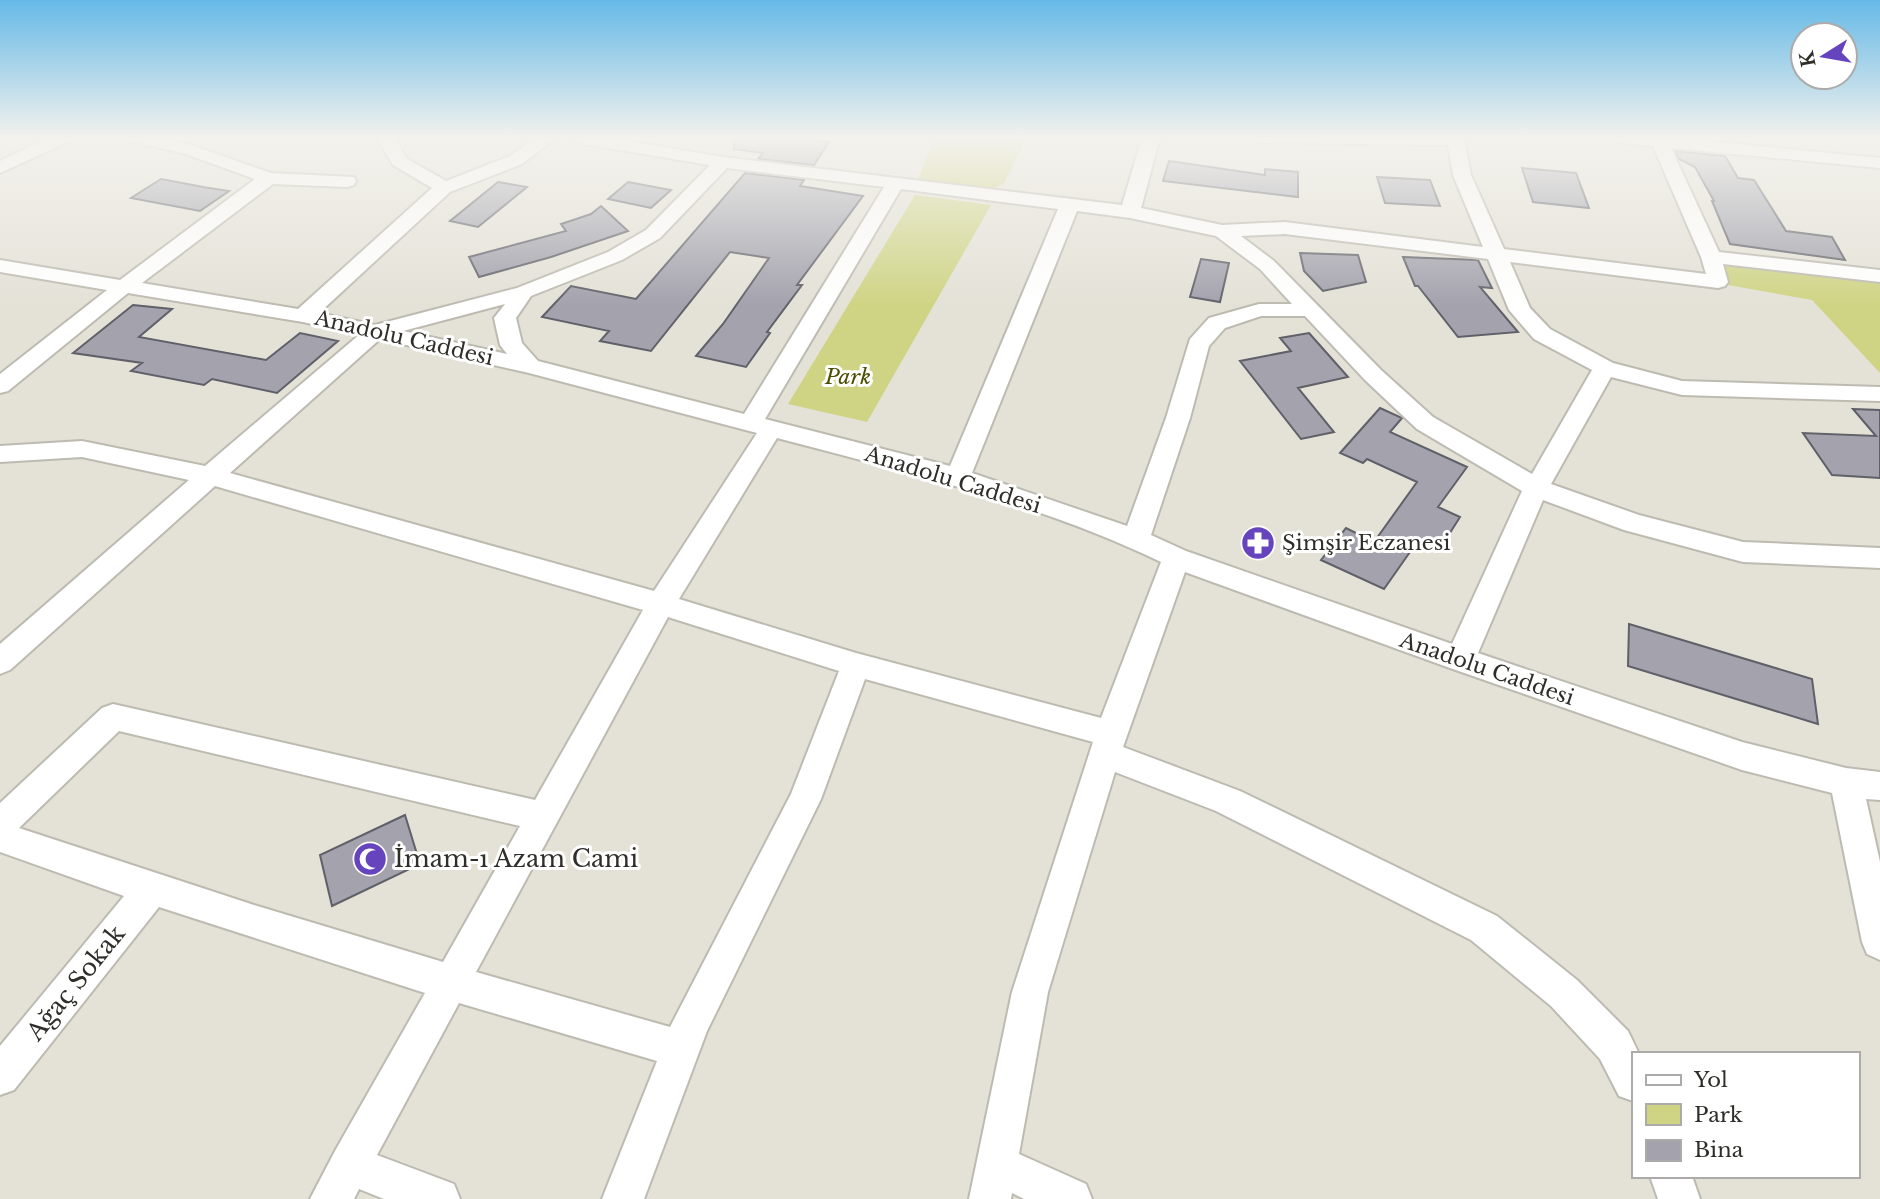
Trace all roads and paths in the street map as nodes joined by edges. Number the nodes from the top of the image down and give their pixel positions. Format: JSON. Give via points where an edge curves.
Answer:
{"nodes":[{"id":1,"x":248,"y":194,"type":"edge"},
{"id":2,"x":436,"y":194,"type":"edge"},
{"id":3,"x":692,"y":194,"type":"edge"},
{"id":4,"x":891,"y":194,"type":"edge"},
{"id":5,"x":987,"y":194,"type":"edge"},
{"id":6,"x":1135,"y":194,"type":"edge"},
{"id":7,"x":1470,"y":194,"type":"edge"},
{"id":8,"x":1683,"y":194,"type":"edge"},
{"id":9,"x":1070,"y":204,"type":"junction"},
{"id":10,"x":1130,"y":212,"type":"junction"},
{"id":11,"x":1222,"y":231,"type":"junction"},
{"id":12,"x":1497,"y":254,"type":"junction"},
{"id":13,"x":1711,"y":257,"type":"junction"},
{"id":14,"x":0,"y":266,"type":"edge"},
{"id":15,"x":1880,"y":276,"type":"edge"},
{"id":16,"x":126,"y":285,"type":"junction"},
{"id":17,"x":524,"y":292,"type":"junction"},
{"id":18,"x":1312,"y":310,"type":"junction"},
{"id":19,"x":303,"y":316,"type":"junction"},
{"id":20,"x":375,"y":332,"type":"junction"},
{"id":21,"x":530,"y":366,"type":"junction"},
{"id":22,"x":1605,"y":368,"type":"junction"},
{"id":23,"x":0,"y":386,"type":"edge"},
{"id":24,"x":1880,"y":394,"type":"edge"},
{"id":25,"x":761,"y":426,"type":"junction"},
{"id":26,"x":0,"y":454,"type":"edge"},
{"id":27,"x":211,"y":476,"type":"junction"},
{"id":28,"x":958,"y":477,"type":"junction"},
{"id":29,"x":1536,"y":488,"type":"junction"},
{"id":30,"x":1136,"y":540,"type":"junction"},
{"id":31,"x":1176,"y":558,"type":"junction"},
{"id":32,"x":1880,"y":558,"type":"edge"},
{"id":33,"x":661,"y":604,"type":"junction"},
{"id":34,"x":1460,"y":660,"type":"junction"},
{"id":35,"x":0,"y":662,"type":"edge"},
{"id":36,"x":856,"y":665,"type":"junction"},
{"id":37,"x":1108,"y":744,"type":"junction"},
{"id":38,"x":1846,"y":782,"type":"junction"},
{"id":39,"x":1880,"y":786,"type":"edge"},
{"id":40,"x":541,"y":816,"type":"junction"},
{"id":41,"x":0,"y":825,"type":"edge"},
{"id":42,"x":0,"y":837,"type":"edge"},
{"id":43,"x":151,"y":890,"type":"junction"},
{"id":44,"x":1880,"y":942,"type":"edge"},
{"id":45,"x":449,"y":984,"type":"junction"},
{"id":46,"x":681,"y":1049,"type":"junction"},
{"id":47,"x":0,"y":1076,"type":"edge"},
{"id":48,"x":1632,"y":1080,"type":"edge"},
{"id":49,"x":1672,"y":1178,"type":"edge"},
{"id":50,"x":340,"y":1182,"type":"edge"},
{"id":51,"x":993,"y":1182,"type":"edge"},
{"id":52,"x":439,"y":1199,"type":"edge"},
{"id":53,"x":623,"y":1199,"type":"edge"},
{"id":54,"x":1071,"y":1199,"type":"edge"},
{"id":55,"x":1679,"y":1199,"type":"edge"}],
"edges":[{"from":1,"to":16,"type":"street"},
{"from":2,"to":19,"type":"street"},
{"from":3,"to":17,"type":"street","via":[[653,234],[615,256]]},
{"from":4,"to":25,"type":"street"},
{"from":5,"to":9,"type":"street"},
{"from":6,"to":10,"type":"street"},
{"from":7,"to":12,"type":"street"},
{"from":8,"to":13,"type":"street"},
{"from":9,"to":10,"type":"street"},
{"from":9,"to":28,"type":"street"},
{"from":10,"to":11,"type":"street"},
{"from":11,"to":12,"type":"street","via":[[1285,228]]},
{"from":11,"to":18,"type":"street","via":[[1267,265]]},
{"from":12,"to":13,"type":"street","via":[[1718,282]]},
{"from":12,"to":22,"type":"street","via":[[1520,310],[1542,334]]},
{"from":13,"to":15,"type":"street"},
{"from":14,"to":16,"type":"street","name":"Anadolu Caddesi"},
{"from":16,"to":19,"type":"street","name":"Anadolu Caddesi"},
{"from":16,"to":23,"type":"street"},
{"from":17,"to":20,"type":"street"},
{"from":17,"to":21,"type":"street","via":[[505,318],[511,345]]},
{"from":18,"to":29,"type":"street","via":[[1425,423]]},
{"from":18,"to":30,"type":"street","via":[[1259,310],[1217,323],[1198,344]]},
{"from":19,"to":20,"type":"street","name":"Anadolu Caddesi"},
{"from":20,"to":21,"type":"street","name":"Anadolu Caddesi"},
{"from":20,"to":27,"type":"street"},
{"from":21,"to":25,"type":"street","name":"Anadolu Caddesi"},
{"from":22,"to":24,"type":"street","via":[[1682,388]]},
{"from":22,"to":29,"type":"street"},
{"from":25,"to":28,"type":"street","name":"Anadolu Caddesi"},
{"from":25,"to":33,"type":"street"},
{"from":26,"to":27,"type":"street","via":[[82,449]]},
{"from":27,"to":33,"type":"street"},
{"from":27,"to":35,"type":"street"},
{"from":28,"to":30,"type":"street","name":"Anadolu Caddesi"},
{"from":29,"to":32,"type":"street","via":[[1633,523],[1743,552]]},
{"from":29,"to":34,"type":"street"},
{"from":30,"to":31,"type":"street","name":"Anadolu Caddesi"},
{"from":31,"to":34,"type":"street","name":"Anadolu Caddesi"},
{"from":31,"to":37,"type":"street"},
{"from":33,"to":36,"type":"street"},
{"from":33,"to":40,"type":"street"},
{"from":34,"to":38,"type":"street","name":"Anadolu Caddesi","via":[[1742,756]]},
{"from":36,"to":37,"type":"street"},
{"from":36,"to":46,"type":"street","via":[[805,799]]},
{"from":37,"to":48,"type":"street","via":[[1485,929],[1564,993],[1615,1045]]},
{"from":37,"to":51,"type":"street","via":[[1030,992]]},
{"from":38,"to":39,"type":"street","name":"Anadolu Caddesi"},
{"from":38,"to":44,"type":"street"},
{"from":40,"to":41,"type":"street","via":[[113,717]]},
{"from":40,"to":45,"type":"street"},
{"from":42,"to":43,"type":"street"},
{"from":43,"to":45,"type":"street"},
{"from":43,"to":47,"type":"street","name":"Ağaç Sokak"},
{"from":45,"to":46,"type":"street"},
{"from":45,"to":50,"type":"street"},
{"from":46,"to":53,"type":"street"},
{"from":49,"to":55,"type":"street"},
{"from":50,"to":52,"type":"street"},
{"from":51,"to":54,"type":"street"}]}
